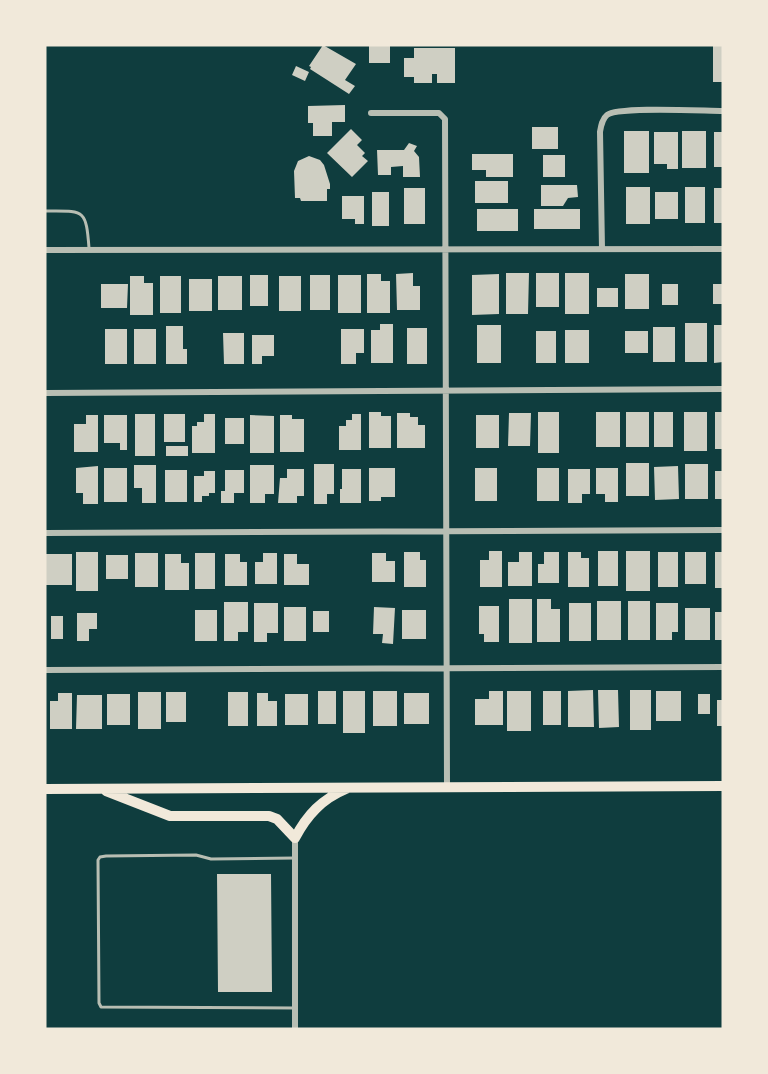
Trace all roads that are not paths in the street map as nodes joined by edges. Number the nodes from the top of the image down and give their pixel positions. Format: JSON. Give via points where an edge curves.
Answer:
{"nodes":[{"id":1,"x":723,"y":111,"type":"edge"},
{"id":2,"x":371,"y":113,"type":"dead end"},
{"id":3,"x":45,"y":211,"type":"edge"},
{"id":4,"x":602,"y":249,"type":"junction"},
{"id":5,"x":723,"y":249,"type":"edge"},
{"id":6,"x":45,"y":250,"type":"edge"},
{"id":7,"x":89,"y":250,"type":"junction"},
{"id":8,"x":446,"y":250,"type":"junction"},
{"id":9,"x":723,"y":389,"type":"edge"},
{"id":10,"x":446,"y":390,"type":"junction"},
{"id":11,"x":45,"y":393,"type":"edge"},
{"id":12,"x":723,"y":530,"type":"edge"},
{"id":13,"x":446,"y":532,"type":"junction"},
{"id":14,"x":45,"y":533,"type":"edge"},
{"id":15,"x":723,"y":667,"type":"edge"},
{"id":16,"x":447,"y":669,"type":"junction"},
{"id":17,"x":45,"y":670,"type":"edge"},
{"id":18,"x":723,"y":786,"type":"edge"},
{"id":19,"x":352,"y":787,"type":"junction"},
{"id":20,"x":447,"y":787,"type":"junction"},
{"id":21,"x":45,"y":789,"type":"edge"},
{"id":22,"x":100,"y":789,"type":"junction"},
{"id":23,"x":295,"y":838,"type":"junction"},
{"id":24,"x":295,"y":858,"type":"junction"},
{"id":25,"x":295,"y":1008,"type":"junction"},
{"id":26,"x":295,"y":1029,"type":"edge"}],
"edges":[{"from":1,"to":4,"type":"street","via":[[627,111],[605,117],[600,132]]},
{"from":2,"to":8,"type":"street","via":[[443,116]]},
{"from":3,"to":7,"type":"lane","via":[[75,211],[83,216]]},
{"from":4,"to":5,"type":"street"},
{"from":4,"to":8,"type":"street"},
{"from":6,"to":7,"type":"street"},
{"from":7,"to":8,"type":"street"},
{"from":8,"to":10,"type":"street"},
{"from":9,"to":10,"type":"street"},
{"from":10,"to":11,"type":"street"},
{"from":10,"to":13,"type":"street"},
{"from":12,"to":13,"type":"street"},
{"from":13,"to":14,"type":"street"},
{"from":13,"to":16,"type":"street"},
{"from":15,"to":16,"type":"street"},
{"from":16,"to":17,"type":"street"},
{"from":16,"to":20,"type":"street"},
{"from":18,"to":20,"type":"highway"},
{"from":19,"to":20,"type":"highway"},
{"from":19,"to":22,"type":"highway"},
{"from":19,"to":23,"type":"highway","via":[[322,802]]},
{"from":21,"to":22,"type":"highway"},
{"from":22,"to":23,"type":"highway","via":[[170,816],[269,816]]},
{"from":23,"to":24,"type":"street"},
{"from":24,"to":25,"type":"street"},
{"from":24,"to":25,"type":"lane","via":[[117,856],[100,857],[98,861],[101,1007]]},
{"from":25,"to":26,"type":"street"}]}
